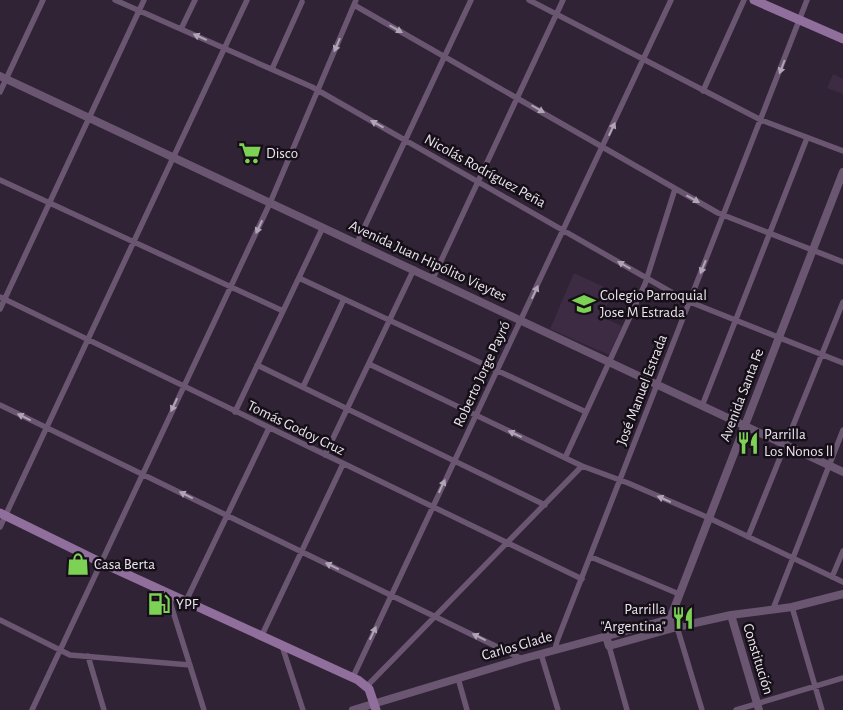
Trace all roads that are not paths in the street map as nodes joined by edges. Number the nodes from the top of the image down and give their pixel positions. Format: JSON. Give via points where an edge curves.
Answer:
{"nodes":[{"id":1,"x":43,"y":0,"type":"edge"},
{"id":2,"x":115,"y":0,"type":"edge"},
{"id":3,"x":144,"y":0,"type":"edge"},
{"id":4,"x":195,"y":0,"type":"edge"},
{"id":5,"x":247,"y":0,"type":"edge"},
{"id":6,"x":471,"y":0,"type":"edge"},
{"id":7,"x":529,"y":0,"type":"edge"},
{"id":8,"x":563,"y":0,"type":"edge"},
{"id":9,"x":671,"y":0,"type":"edge"},
{"id":10,"x":744,"y":0,"type":"edge"},
{"id":11,"x":754,"y":0,"type":"edge"},
{"id":12,"x":807,"y":0,"type":"edge"},
{"id":13,"x":302,"y":2,"type":"dead end"},
{"id":14,"x":355,"y":2,"type":"edge"},
{"id":15,"x":139,"y":10,"type":"junction"},
{"id":16,"x":556,"y":14,"type":"junction"},
{"id":17,"x":799,"y":21,"type":"junction"},
{"id":18,"x":181,"y":29,"type":"junction"},
{"id":19,"x":843,"y":39,"type":"edge"},
{"id":20,"x":225,"y":48,"type":"junction"},
{"id":21,"x":444,"y":56,"type":"junction"},
{"id":22,"x":644,"y":59,"type":"junction"},
{"id":23,"x":272,"y":69,"type":"junction"},
{"id":24,"x":3,"y":77,"type":"edge"},
{"id":25,"x":318,"y":90,"type":"junction"},
{"id":26,"x":703,"y":91,"type":"junction"},
{"id":27,"x":0,"y":92,"type":"edge"},
{"id":28,"x":518,"y":97,"type":"junction"},
{"id":29,"x":89,"y":117,"type":"junction"},
{"id":30,"x":761,"y":120,"type":"junction"},
{"id":31,"x":807,"y":138,"type":"junction"},
{"id":32,"x":405,"y":139,"type":"junction"},
{"id":33,"x":603,"y":147,"type":"junction"},
{"id":34,"x":843,"y":151,"type":"edge"},
{"id":35,"x":175,"y":158,"type":"junction"},
{"id":36,"x":843,"y":172,"type":"edge"},
{"id":37,"x":0,"y":180,"type":"edge"},
{"id":38,"x":478,"y":181,"type":"junction"},
{"id":39,"x":675,"y":189,"type":"junction"},
{"id":40,"x":50,"y":202,"type":"junction"},
{"id":41,"x":270,"y":203,"type":"junction"},
{"id":42,"x":724,"y":216,"type":"junction"},
{"id":43,"x":323,"y":227,"type":"junction"},
{"id":44,"x":564,"y":229,"type":"junction"},
{"id":45,"x":770,"y":233,"type":"junction"},
{"id":46,"x":135,"y":243,"type":"junction"},
{"id":47,"x":356,"y":243,"type":"junction"},
{"id":48,"x":813,"y":250,"type":"junction"},
{"id":49,"x":843,"y":262,"type":"edge"},
{"id":50,"x":414,"y":270,"type":"junction"},
{"id":51,"x":299,"y":278,"type":"junction"},
{"id":52,"x":433,"y":278,"type":"junction"},
{"id":53,"x":648,"y":278,"type":"junction"},
{"id":54,"x":232,"y":287,"type":"junction"},
{"id":55,"x":2,"y":299,"type":"edge"},
{"id":56,"x":344,"y":299,"type":"junction"},
{"id":57,"x":689,"y":302,"type":"junction"},
{"id":58,"x":843,"y":302,"type":"edge"},
{"id":59,"x":0,"y":309,"type":"edge"},
{"id":60,"x":283,"y":312,"type":"junction"},
{"id":61,"x":390,"y":320,"type":"junction"},
{"id":62,"x":522,"y":320,"type":"junction"},
{"id":63,"x":735,"y":320,"type":"junction"},
{"id":64,"x":779,"y":338,"type":"junction"},
{"id":65,"x":88,"y":340,"type":"junction"},
{"id":66,"x":822,"y":354,"type":"junction"},
{"id":67,"x":610,"y":361,"type":"junction"},
{"id":68,"x":843,"y":362,"type":"edge"},
{"id":69,"x":257,"y":364,"type":"junction"},
{"id":70,"x":369,"y":364,"type":"junction"},
{"id":71,"x":498,"y":370,"type":"junction"},
{"id":72,"x":657,"y":384,"type":"junction"},
{"id":73,"x":183,"y":386,"type":"junction"},
{"id":74,"x":302,"y":387,"type":"junction"},
{"id":75,"x":0,"y":405,"type":"edge"},
{"id":76,"x":702,"y":406,"type":"junction"},
{"id":77,"x":347,"y":409,"type":"junction"},
{"id":78,"x":235,"y":412,"type":"junction"},
{"id":79,"x":586,"y":412,"type":"junction"},
{"id":80,"x":477,"y":416,"type":"junction"},
{"id":81,"x":745,"y":426,"type":"junction"},
{"id":82,"x":47,"y":428,"type":"junction"},
{"id":83,"x":269,"y":428,"type":"junction"},
{"id":84,"x":843,"y":430,"type":"edge"},
{"id":85,"x":786,"y":445,"type":"junction"},
{"id":86,"x":325,"y":456,"type":"junction"},
{"id":87,"x":565,"y":458,"type":"junction"},
{"id":88,"x":454,"y":461,"type":"junction"},
{"id":89,"x":343,"y":464,"type":"junction"},
{"id":90,"x":582,"y":466,"type":"junction"},
{"id":91,"x":829,"y":466,"type":"junction"},
{"id":92,"x":843,"y":472,"type":"edge"},
{"id":93,"x":142,"y":474,"type":"junction"},
{"id":94,"x":621,"y":481,"type":"junction"},
{"id":95,"x":545,"y":505,"type":"junction"},
{"id":96,"x":432,"y":508,"type":"junction"},
{"id":97,"x":2,"y":515,"type":"edge"},
{"id":98,"x":228,"y":515,"type":"junction"},
{"id":99,"x":709,"y":518,"type":"junction"},
{"id":100,"x":0,"y":527,"type":"edge"},
{"id":101,"x":748,"y":537,"type":"junction"},
{"id":102,"x":507,"y":544,"type":"junction"},
{"id":103,"x":302,"y":551,"type":"junction"},
{"id":104,"x":843,"y":551,"type":"edge"},
{"id":105,"x":591,"y":557,"type":"junction"},
{"id":106,"x":793,"y":558,"type":"junction"},
{"id":107,"x":102,"y":563,"type":"junction"},
{"id":108,"x":832,"y":577,"type":"junction"},
{"id":109,"x":582,"y":579,"type":"junction"},
{"id":110,"x":843,"y":582,"type":"edge"},
{"id":111,"x":170,"y":594,"type":"junction"},
{"id":112,"x":391,"y":594,"type":"junction"},
{"id":113,"x":679,"y":594,"type":"junction"},
{"id":114,"x":843,"y":594,"type":"edge"},
{"id":115,"x":186,"y":601,"type":"junction"},
{"id":116,"x":792,"y":607,"type":"junction"},
{"id":117,"x":774,"y":609,"type":"junction"},
{"id":118,"x":436,"y":616,"type":"junction"},
{"id":119,"x":731,"y":616,"type":"junction"},
{"id":120,"x":670,"y":619,"type":"junction"},
{"id":121,"x":0,"y":620,"type":"edge"},
{"id":122,"x":674,"y":628,"type":"junction"},
{"id":123,"x":262,"y":636,"type":"junction"},
{"id":124,"x":606,"y":636,"type":"junction"},
{"id":125,"x":282,"y":644,"type":"junction"},
{"id":126,"x":609,"y":646,"type":"junction"},
{"id":127,"x":555,"y":650,"type":"junction"},
{"id":128,"x":60,"y":651,"type":"junction"},
{"id":129,"x":541,"y":654,"type":"junction"},
{"id":130,"x":88,"y":656,"type":"junction"},
{"id":131,"x":522,"y":659,"type":"junction"},
{"id":132,"x":190,"y":665,"type":"junction"},
{"id":133,"x":353,"y":677,"type":"junction"},
{"id":134,"x":458,"y":678,"type":"junction"},
{"id":135,"x":843,"y":678,"type":"edge"},
{"id":136,"x":368,"y":686,"type":"junction"},
{"id":137,"x":815,"y":686,"type":"junction"},
{"id":138,"x":375,"y":707,"type":"edge"},
{"id":139,"x":758,"y":707,"type":"edge"},
{"id":140,"x":32,"y":710,"type":"edge"},
{"id":141,"x":104,"y":710,"type":"edge"},
{"id":142,"x":204,"y":710,"type":"edge"},
{"id":143,"x":303,"y":710,"type":"edge"},
{"id":144,"x":353,"y":710,"type":"edge"},
{"id":145,"x":467,"y":710,"type":"edge"},
{"id":146,"x":558,"y":710,"type":"edge"},
{"id":147,"x":628,"y":710,"type":"edge"},
{"id":148,"x":702,"y":710,"type":"edge"},
{"id":149,"x":736,"y":710,"type":"edge"},
{"id":150,"x":822,"y":710,"type":"edge"}],
"edges":[{"from":1,"to":24,"type":"street"},
{"from":2,"to":15,"type":"street","name":"Nicolás Rodríguez Peña"},
{"from":3,"to":15,"type":"street"},
{"from":4,"to":18,"type":"street"},
{"from":5,"to":20,"type":"street"},
{"from":6,"to":21,"type":"street"},
{"from":7,"to":16,"type":"street"},
{"from":8,"to":16,"type":"street"},
{"from":9,"to":22,"type":"street","name":"Roberto Jorge Payró"},
{"from":10,"to":26,"type":"street"},
{"from":11,"to":17,"type":"main road"},
{"from":12,"to":17,"type":"street","name":"José Manuel Estrada"},
{"from":13,"to":23,"type":"street"},
{"from":14,"to":21,"type":"street","one_way":true},
{"from":14,"to":25,"type":"street","one_way":true},
{"from":15,"to":18,"type":"street","name":"Nicolás Rodríguez Peña"},
{"from":15,"to":29,"type":"street"},
{"from":16,"to":22,"type":"street"},
{"from":16,"to":28,"type":"street"},
{"from":17,"to":19,"type":"main road"},
{"from":17,"to":30,"type":"street","name":"José Manuel Estrada","one_way":true},
{"from":20,"to":18,"type":"street","name":"Nicolás Rodríguez Peña","one_way":true},
{"from":20,"to":23,"type":"street","name":"Nicolás Rodríguez Peña"},
{"from":20,"to":35,"type":"street"},
{"from":21,"to":28,"type":"street"},
{"from":21,"to":32,"type":"street"},
{"from":22,"to":26,"type":"street"},
{"from":33,"to":22,"type":"street","name":"Roberto Jorge Payró","one_way":true},
{"from":23,"to":25,"type":"street","name":"Nicolás Rodríguez Peña"},
{"from":24,"to":27,"type":"street"},
{"from":24,"to":29,"type":"street","name":"Avenida Juan Hipólito Vieytes"},
{"from":32,"to":25,"type":"street","name":"Nicolás Rodríguez Peña","one_way":true},
{"from":25,"to":41,"type":"street"},
{"from":26,"to":30,"type":"street"},
{"from":28,"to":33,"type":"street","one_way":true},
{"from":28,"to":38,"type":"street"},
{"from":29,"to":35,"type":"street","name":"Avenida Juan Hipólito Vieytes"},
{"from":29,"to":40,"type":"street"},
{"from":30,"to":31,"type":"street"},
{"from":30,"to":42,"type":"street","name":"José Manuel Estrada"},
{"from":31,"to":34,"type":"street"},
{"from":31,"to":45,"type":"street"},
{"from":32,"to":38,"type":"street","name":"Nicolás Rodríguez Peña"},
{"from":32,"to":47,"type":"street"},
{"from":33,"to":39,"type":"street"},
{"from":33,"to":44,"type":"street","name":"Roberto Jorge Payró"},
{"from":35,"to":41,"type":"street","name":"Avenida Juan Hipólito Vieytes"},
{"from":35,"to":46,"type":"street"},
{"from":36,"to":48,"type":"street","name":"Avenida Santa Fe"},
{"from":37,"to":40,"type":"street"},
{"from":38,"to":44,"type":"street","name":"Nicolás Rodríguez Peña"},
{"from":38,"to":52,"type":"street"},
{"from":39,"to":42,"type":"street","one_way":true},
{"from":39,"to":53,"type":"street"},
{"from":40,"to":46,"type":"street"},
{"from":40,"to":55,"type":"street"},
{"from":41,"to":43,"type":"street","name":"Avenida Juan Hipólito Vieytes"},
{"from":41,"to":54,"type":"street","one_way":true},
{"from":42,"to":45,"type":"street"},
{"from":42,"to":57,"type":"street","name":"José Manuel Estrada","one_way":true},
{"from":43,"to":47,"type":"street","name":"Avenida Juan Hipólito Vieytes"},
{"from":43,"to":51,"type":"street"},
{"from":53,"to":44,"type":"street","name":"Nicolás Rodríguez Peña","one_way":true},
{"from":62,"to":44,"type":"street","name":"Roberto Jorge Payró","one_way":true},
{"from":45,"to":48,"type":"street"},
{"from":45,"to":63,"type":"street"},
{"from":46,"to":54,"type":"street"},
{"from":46,"to":65,"type":"street"},
{"from":47,"to":50,"type":"street","name":"Avenida Juan Hipólito Vieytes"},
{"from":48,"to":49,"type":"street"},
{"from":48,"to":64,"type":"street","name":"Avenida Santa Fe"},
{"from":50,"to":52,"type":"street","name":"Avenida Juan Hipólito Vieytes"},
{"from":50,"to":61,"type":"street"},
{"from":51,"to":56,"type":"street"},
{"from":51,"to":60,"type":"street"},
{"from":52,"to":62,"type":"street","name":"Avenida Juan Hipólito Vieytes"},
{"from":53,"to":57,"type":"street","name":"Nicolás Rodríguez Peña"},
{"from":53,"to":67,"type":"street"},
{"from":54,"to":60,"type":"street"},
{"from":54,"to":73,"type":"street"},
{"from":55,"to":59,"type":"street"},
{"from":55,"to":65,"type":"street","name":"Tomás Godoy Cruz"},
{"from":56,"to":61,"type":"street"},
{"from":56,"to":74,"type":"street"},
{"from":57,"to":63,"type":"street","name":"Nicolás Rodríguez Peña"},
{"from":57,"to":72,"type":"street","name":"José Manuel Estrada"},
{"from":58,"to":66,"type":"street"},
{"from":60,"to":69,"type":"street"},
{"from":61,"to":70,"type":"street"},
{"from":61,"to":71,"type":"street"},
{"from":62,"to":67,"type":"street","name":"Avenida Juan Hipólito Vieytes"},
{"from":62,"to":71,"type":"street","name":"Roberto Jorge Payró"},
{"from":63,"to":64,"type":"street","name":"Nicolás Rodríguez Peña"},
{"from":63,"to":76,"type":"street"},
{"from":64,"to":66,"type":"street","name":"Nicolás Rodríguez Peña"},
{"from":64,"to":81,"type":"street","name":"Avenida Santa Fe"},
{"from":65,"to":73,"type":"street","name":"Tomás Godoy Cruz"},
{"from":65,"to":82,"type":"street"},
{"from":66,"to":68,"type":"street","name":"Nicolás Rodríguez Peña"},
{"from":66,"to":85,"type":"street"},
{"from":67,"to":72,"type":"street","name":"Avenida Juan Hipólito Vieytes"},
{"from":67,"to":79,"type":"street"},
{"from":69,"to":74,"type":"street"},
{"from":69,"to":78,"type":"street"},
{"from":70,"to":77,"type":"street"},
{"from":70,"to":80,"type":"street"},
{"from":71,"to":79,"type":"street"},
{"from":71,"to":80,"type":"street","name":"Roberto Jorge Payró"},
{"from":72,"to":76,"type":"street","name":"Avenida Juan Hipólito Vieytes"},
{"from":72,"to":94,"type":"street","name":"José Manuel Estrada"},
{"from":73,"to":78,"type":"street","name":"Tomás Godoy Cruz"},
{"from":73,"to":93,"type":"street","one_way":true},
{"from":74,"to":77,"type":"street"},
{"from":82,"to":75,"type":"street","one_way":true},
{"from":76,"to":81,"type":"street","name":"Avenida Juan Hipólito Vieytes"},
{"from":77,"to":86,"type":"street"},
{"from":77,"to":88,"type":"street"},
{"from":78,"to":83,"type":"street","name":"Tomás Godoy Cruz"},
{"from":79,"to":87,"type":"street"},
{"from":87,"to":80,"type":"street","one_way":true},
{"from":80,"to":88,"type":"street","name":"Roberto Jorge Payró"},
{"from":81,"to":85,"type":"street","name":"Avenida Juan Hipólito Vieytes"},
{"from":81,"to":99,"type":"street","name":"Avenida Santa Fe"},
{"from":82,"to":93,"type":"street"},
{"from":82,"to":97,"type":"street"},
{"from":83,"to":86,"type":"street","name":"Tomás Godoy Cruz"},
{"from":83,"to":98,"type":"street"},
{"from":84,"to":91,"type":"street"},
{"from":85,"to":91,"type":"street","name":"Avenida Juan Hipólito Vieytes"},
{"from":85,"to":101,"type":"street"},
{"from":86,"to":89,"type":"street","name":"Tomás Godoy Cruz"},
{"from":87,"to":90,"type":"street"},
{"from":88,"to":95,"type":"street"},
{"from":96,"to":88,"type":"street","name":"Roberto Jorge Payró","one_way":true},
{"from":89,"to":96,"type":"street","name":"Tomás Godoy Cruz"},
{"from":89,"to":103,"type":"street"},
{"from":90,"to":94,"type":"street"},
{"from":90,"to":95,"type":"street"},
{"from":91,"to":92,"type":"street","name":"Avenida Juan Hipólito Vieytes"},
{"from":91,"to":106,"type":"street"},
{"from":98,"to":93,"type":"street","one_way":true},
{"from":93,"to":107,"type":"street"},
{"from":99,"to":94,"type":"street","one_way":true},
{"from":94,"to":105,"type":"street","name":"José Manuel Estrada"},
{"from":95,"to":102,"type":"street"},
{"from":96,"to":102,"type":"street","name":"Tomás Godoy Cruz"},
{"from":96,"to":112,"type":"street","name":"Roberto Jorge Payró"},
{"from":97,"to":100,"type":"street"},
{"from":97,"to":107,"type":"main road"},
{"from":98,"to":103,"type":"street"},
{"from":98,"to":115,"type":"street"},
{"from":99,"to":101,"type":"street"},
{"from":99,"to":113,"type":"street","name":"Avenida Santa Fe"},
{"from":101,"to":106,"type":"street"},
{"from":102,"to":109,"type":"street","name":"Tomás Godoy Cruz"},
{"from":102,"to":118,"type":"street"},
{"from":112,"to":103,"type":"street","one_way":true},
{"from":103,"to":123,"type":"street"},
{"from":104,"to":108,"type":"street"},
{"from":105,"to":109,"type":"street","name":"José Manuel Estrada"},
{"from":105,"to":113,"type":"street"},
{"from":106,"to":108,"type":"street"},
{"from":106,"to":117,"type":"street"},
{"from":107,"to":111,"type":"main road"},
{"from":107,"to":128,"type":"street"},
{"from":108,"to":110,"type":"street"},
{"from":109,"to":127,"type":"street","name":"José Manuel Estrada"},
{"from":111,"to":115,"type":"main road"},
{"from":111,"to":132,"type":"street"},
{"from":112,"to":118,"type":"street"},
{"from":133,"to":112,"type":"street","name":"Roberto Jorge Payró","one_way":true},
{"from":113,"to":120,"type":"street","name":"Avenida Santa Fe"},
{"from":114,"to":116,"type":"street"},
{"from":115,"to":123,"type":"main road"},
{"from":116,"to":117,"type":"street"},
{"from":116,"to":137,"type":"street"},
{"from":117,"to":119,"type":"street"},
{"from":131,"to":118,"type":"street","one_way":true},
{"from":118,"to":136,"type":"street"},
{"from":119,"to":122,"type":"street"},
{"from":119,"to":139,"type":"street","name":"Constitución"},
{"from":120,"to":122,"type":"street","name":"Avenida Santa Fe"},
{"from":120,"to":124,"type":"street","name":"Carlos Glade"},
{"from":121,"to":128,"type":"street"},
{"from":122,"to":126,"type":"street"},
{"from":122,"to":148,"type":"street"},
{"from":123,"to":125,"type":"main road"},
{"from":124,"to":126,"type":"street"},
{"from":124,"to":127,"type":"street","name":"Carlos Glade"},
{"from":125,"to":133,"type":"main road"},
{"from":125,"to":143,"type":"street"},
{"from":126,"to":147,"type":"street"},
{"from":127,"to":129,"type":"street","name":"Carlos Glade"},
{"from":128,"to":130,"type":"street"},
{"from":128,"to":140,"type":"street"},
{"from":129,"to":131,"type":"street","name":"Carlos Glade"},
{"from":129,"to":146,"type":"street"},
{"from":130,"to":132,"type":"street"},
{"from":130,"to":141,"type":"street"},
{"from":131,"to":134,"type":"street","name":"Carlos Glade"},
{"from":132,"to":142,"type":"street"},
{"from":133,"to":136,"type":"main road"},
{"from":134,"to":138,"type":"street","name":"Carlos Glade"},
{"from":134,"to":145,"type":"street"},
{"from":135,"to":137,"type":"street"},
{"from":136,"to":138,"type":"main road"},
{"from":137,"to":139,"type":"street"},
{"from":137,"to":150,"type":"street"},
{"from":138,"to":144,"type":"street","name":"Carlos Glade"},
{"from":139,"to":149,"type":"street"}]}
